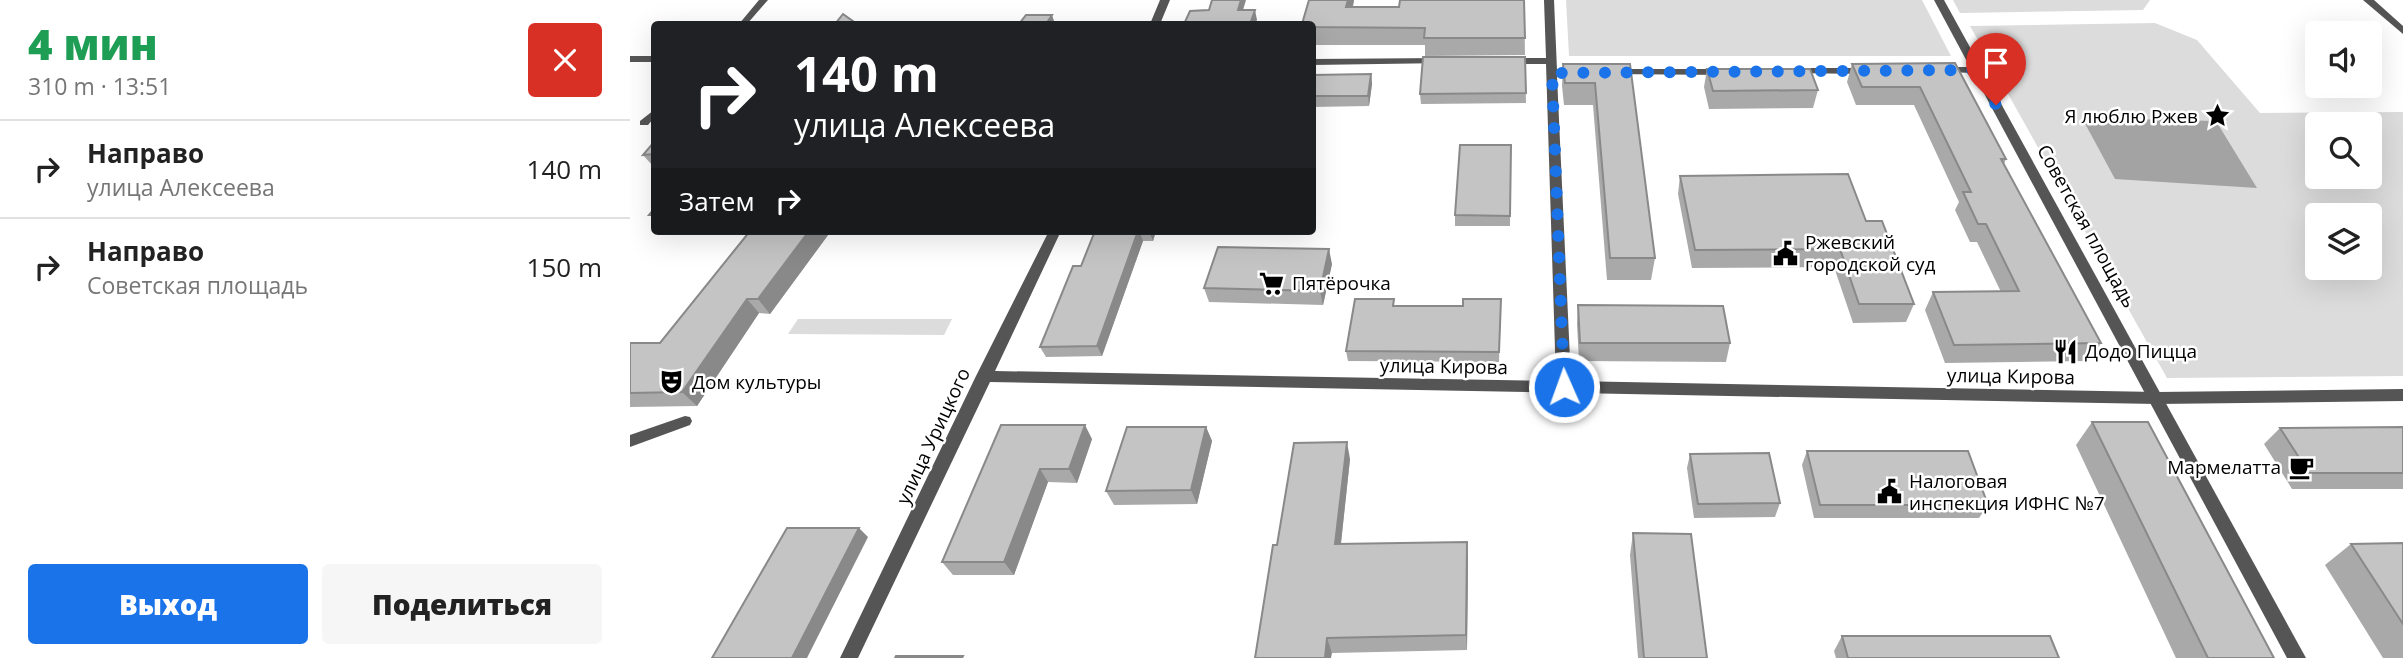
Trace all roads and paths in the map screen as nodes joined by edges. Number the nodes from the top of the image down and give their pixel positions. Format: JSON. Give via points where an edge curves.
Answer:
{"nodes":[{"id":1,"x":764,"y":0,"type":"edge"},
{"id":2,"x":1165,"y":0,"type":"edge"},
{"id":3,"x":1549,"y":0,"type":"edge"},
{"id":4,"x":1939,"y":0,"type":"edge"},
{"id":5,"x":2368,"y":0,"type":"edge"},
{"id":6,"x":746,"y":21,"type":"edge"},
{"id":7,"x":1156,"y":21,"type":"edge"},
{"id":8,"x":2403,"y":31,"type":"edge"},
{"id":9,"x":630,"y":59,"type":"edge"},
{"id":10,"x":651,"y":59,"type":"edge"},
{"id":11,"x":1459,"y":61,"type":"edge"},
{"id":12,"x":1499,"y":61,"type":"edge"},
{"id":13,"x":1316,"y":62,"type":"edge"},
{"id":14,"x":1552,"y":67,"type":"junction"},
{"id":15,"x":1936,"y":70,"type":"edge"},
{"id":16,"x":1977,"y":70,"type":"junction"},
{"id":17,"x":1785,"y":71,"type":"edge"},
{"id":18,"x":1881,"y":71,"type":"edge"},
{"id":19,"x":1593,"y":72,"type":"edge"},
{"id":20,"x":1607,"y":72,"type":"edge"},
{"id":21,"x":1744,"y":72,"type":"edge"},
{"id":22,"x":651,"y":116,"type":"edge"},
{"id":23,"x":644,"y":123,"type":"dead end"},
{"id":24,"x":1053,"y":235,"type":"edge"},
{"id":25,"x":983,"y":376,"type":"junction"},
{"id":26,"x":1564,"y":387,"type":"junction"},
{"id":27,"x":2403,"y":395,"type":"edge"},
{"id":28,"x":2157,"y":398,"type":"junction"},
{"id":29,"x":685,"y":421,"type":"dead end"},
{"id":30,"x":630,"y":441,"type":"edge"},
{"id":31,"x":849,"y":658,"type":"edge"},
{"id":32,"x":2297,"y":658,"type":"edge"}],
"edges":[{"from":1,"to":6,"type":"lane"},
{"from":2,"to":7,"type":"street"},
{"from":3,"to":14,"type":"street"},
{"from":4,"to":16,"type":"street","name":"Советская площадь"},
{"from":5,"to":8,"type":"street"},
{"from":9,"to":10,"type":"street"},
{"from":11,"to":13,"type":"street"},
{"from":12,"to":14,"type":"street"},
{"from":14,"to":19,"type":"street"},
{"from":14,"to":26,"type":"street"},
{"from":15,"to":16,"type":"street"},
{"from":16,"to":28,"type":"street","name":"Советская площадь"},
{"from":17,"to":18,"type":"street"},
{"from":20,"to":21,"type":"street"},
{"from":22,"to":23,"type":"lane"},
{"from":24,"to":25,"type":"street","name":"улица Урицкого"},
{"from":25,"to":26,"type":"street","name":"улица Кирова"},
{"from":25,"to":31,"type":"street","name":"улица Урицкого"},
{"from":26,"to":28,"type":"street","name":"улица Кирова"},
{"from":27,"to":28,"type":"street"},
{"from":28,"to":32,"type":"street","name":"Советская площадь"},
{"from":29,"to":30,"type":"lane"}]}
